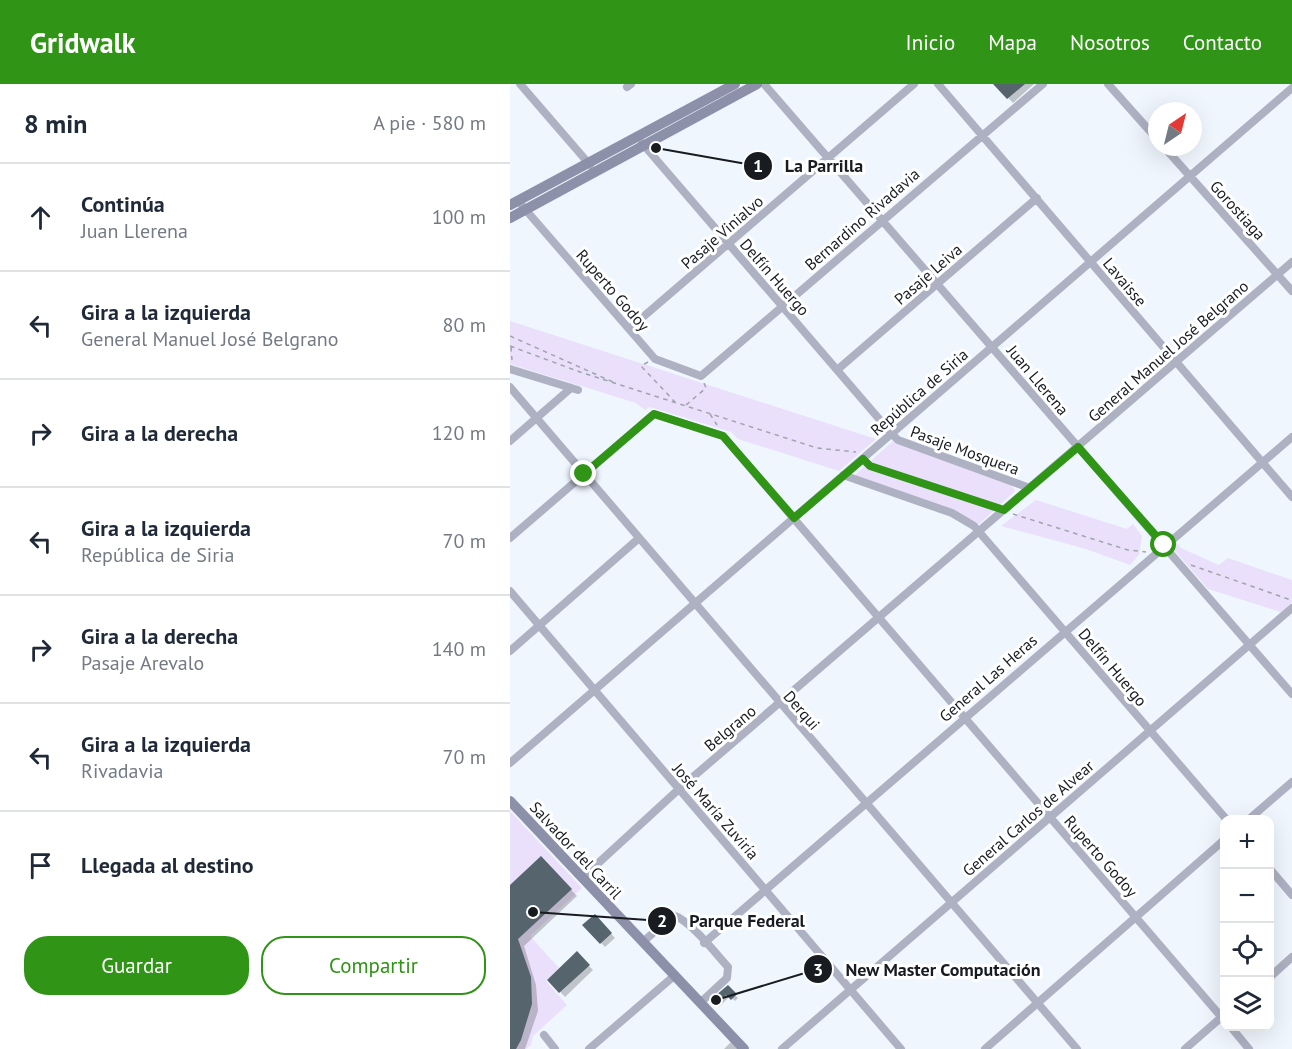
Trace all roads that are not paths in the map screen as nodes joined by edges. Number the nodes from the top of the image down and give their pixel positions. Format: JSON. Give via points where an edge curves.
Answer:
{"nodes":[{"id":1,"x":520,"y":84,"type":"edge"},
{"id":2,"x":735,"y":84,"type":"edge"},
{"id":3,"x":757,"y":84,"type":"edge"},
{"id":4,"x":764,"y":84,"type":"edge"},
{"id":5,"x":914,"y":84,"type":"edge"},
{"id":6,"x":938,"y":84,"type":"edge"},
{"id":7,"x":1043,"y":84,"type":"edge"},
{"id":8,"x":1108,"y":84,"type":"edge"},
{"id":9,"x":1288,"y":84,"type":"edge"},
{"id":10,"x":1292,"y":88,"type":"edge"},
{"id":11,"x":1148,"y":129,"type":"edge"},
{"id":12,"x":981,"y":134,"type":"junction"},
{"id":13,"x":641,"y":141,"type":"junction"},
{"id":14,"x":1172,"y":156,"type":"edge"},
{"id":15,"x":829,"y":159,"type":"junction"},
{"id":16,"x":592,"y":167,"type":"junction"},
{"id":17,"x":1189,"y":176,"type":"junction"},
{"id":18,"x":1037,"y":198,"type":"junction"},
{"id":19,"x":518,"y":205,"type":"edge"},
{"id":20,"x":510,"y":218,"type":"edge"},
{"id":21,"x":881,"y":220,"type":"junction"},
{"id":22,"x":730,"y":244,"type":"junction"},
{"id":23,"x":1091,"y":261,"type":"junction"},
{"id":24,"x":1292,"y":262,"type":"edge"},
{"id":25,"x":1277,"y":274,"type":"junction"},
{"id":26,"x":937,"y":284,"type":"junction"},
{"id":27,"x":1292,"y":291,"type":"edge"},
{"id":28,"x":783,"y":305,"type":"junction"},
{"id":29,"x":629,"y":329,"type":"junction"},
{"id":30,"x":992,"y":346,"type":"junction"},
{"id":31,"x":1176,"y":363,"type":"junction"},
{"id":32,"x":511,"y":370,"type":"edge"},
{"id":33,"x":837,"y":370,"type":"junction"},
{"id":34,"x":701,"y":376,"type":"joint"},
{"id":35,"x":510,"y":387,"type":"edge"},
{"id":36,"x":536,"y":418,"type":"junction"},
{"id":37,"x":892,"y":434,"type":"junction"},
{"id":38,"x":1292,"y":437,"type":"edge"},
{"id":39,"x":510,"y":441,"type":"edge"},
{"id":40,"x":1078,"y":447,"type":"junction"},
{"id":41,"x":1261,"y":463,"type":"junction"},
{"id":42,"x":584,"y":474,"type":"junction"},
{"id":43,"x":843,"y":475,"type":"junction"},
{"id":44,"x":1030,"y":488,"type":"junction"},
{"id":45,"x":1292,"y":497,"type":"edge"},
{"id":46,"x":794,"y":518,"type":"junction"},
{"id":47,"x":980,"y":531,"type":"junction"},
{"id":48,"x":510,"y":538,"type":"edge"},
{"id":49,"x":638,"y":539,"type":"junction"},
{"id":50,"x":1164,"y":545,"type":"junction"},
{"id":51,"x":510,"y":591,"type":"edge"},
{"id":52,"x":694,"y":604,"type":"junction"},
{"id":53,"x":1292,"y":608,"type":"edge"},
{"id":54,"x":879,"y":618,"type":"junction"},
{"id":55,"x":539,"y":625,"type":"junction"},
{"id":56,"x":1064,"y":631,"type":"junction"},
{"id":57,"x":1250,"y":646,"type":"junction"},
{"id":58,"x":510,"y":651,"type":"edge"},
{"id":59,"x":594,"y":690,"type":"junction"},
{"id":60,"x":1292,"y":694,"type":"edge"},
{"id":61,"x":779,"y":704,"type":"junction"},
{"id":62,"x":964,"y":717,"type":"junction"},
{"id":63,"x":1149,"y":730,"type":"junction"},
{"id":64,"x":510,"y":763,"type":"edge"},
{"id":65,"x":1292,"y":782,"type":"edge"},
{"id":66,"x":679,"y":789,"type":"junction"},
{"id":67,"x":510,"y":801,"type":"edge"},
{"id":68,"x":865,"y":804,"type":"junction"},
{"id":69,"x":1223,"y":815,"type":"edge"},
{"id":70,"x":1253,"y":815,"type":"edge"},
{"id":71,"x":1050,"y":817,"type":"junction"},
{"id":72,"x":1220,"y":844,"type":"edge"},
{"id":73,"x":1270,"y":869,"type":"edge"},
{"id":74,"x":582,"y":878,"type":"junction"},
{"id":75,"x":765,"y":889,"type":"junction"},
{"id":76,"x":1292,"y":895,"type":"edge"},
{"id":77,"x":951,"y":902,"type":"junction"},
{"id":78,"x":1138,"y":917,"type":"junction"},
{"id":79,"x":643,"y":942,"type":"junction"},
{"id":80,"x":704,"y":943,"type":"junction"},
{"id":81,"x":1292,"y":957,"type":"edge"},
{"id":82,"x":1274,"y":973,"type":"edge"},
{"id":83,"x":674,"y":975,"type":"junction"},
{"id":84,"x":851,"y":991,"type":"junction"},
{"id":85,"x":700,"y":1003,"type":"junction"},
{"id":86,"x":1039,"y":1005,"type":"junction"},
{"id":87,"x":1220,"y":1012,"type":"edge"},
{"id":88,"x":1220,"y":1020,"type":"edge"},
{"id":89,"x":1234,"y":1031,"type":"edge"},
{"id":90,"x":544,"y":1035,"type":"dead end"},
{"id":91,"x":555,"y":1049,"type":"edge"},
{"id":92,"x":589,"y":1049,"type":"edge"},
{"id":93,"x":744,"y":1049,"type":"edge"},
{"id":94,"x":782,"y":1049,"type":"edge"},
{"id":95,"x":901,"y":1049,"type":"edge"},
{"id":96,"x":985,"y":1049,"type":"edge"},
{"id":97,"x":1077,"y":1049,"type":"edge"},
{"id":98,"x":1185,"y":1049,"type":"edge"},
{"id":99,"x":1249,"y":1049,"type":"edge"}],
"edges":[{"from":1,"to":16,"type":"street"},
{"from":2,"to":13,"type":"main road"},
{"from":3,"to":13,"type":"main road"},
{"from":4,"to":15,"type":"street","name":"Juan Llerena"},
{"from":5,"to":15,"type":"street","name":"Pasaje Vinialvo"},
{"from":6,"to":12,"type":"street","name":"Lavaisse"},
{"from":7,"to":12,"type":"street","name":"Bernardino Rivadavia"},
{"from":8,"to":11,"type":"street"},
{"from":9,"to":10,"type":"street"},
{"from":10,"to":17,"type":"street","name":"República de Siria"},
{"from":12,"to":18,"type":"street","name":"Lavaisse"},
{"from":12,"to":21,"type":"street","name":"Bernardino Rivadavia"},
{"from":13,"to":16,"type":"main road"},
{"from":13,"to":22,"type":"street","name":"Delfín Huergo"},
{"from":14,"to":17,"type":"street","name":"Gorostiaga"},
{"from":15,"to":21,"type":"street","name":"Juan Llerena"},
{"from":15,"to":22,"type":"street","name":"Pasaje Vinialvo"},
{"from":16,"to":19,"type":"main road"},
{"from":17,"to":23,"type":"street","name":"República de Siria"},
{"from":17,"to":25,"type":"street","name":"Gorostiaga"},
{"from":18,"to":23,"type":"street","name":"Lavaisse"},
{"from":18,"to":26,"type":"street","name":"Pasaje Leiva"},
{"from":19,"to":20,"type":"main road"},
{"from":19,"to":29,"type":"street","name":"Ruperto Godoy"},
{"from":21,"to":26,"type":"street","name":"Juan Llerena"},
{"from":21,"to":28,"type":"street","name":"Bernardino Rivadavia"},
{"from":22,"to":28,"type":"street","name":"Delfín Huergo"},
{"from":22,"to":29,"type":"street","name":"Pasaje Vinialvo"},
{"from":23,"to":30,"type":"street","name":"República de Siria"},
{"from":23,"to":31,"type":"street","name":"Lavaisse"},
{"from":24,"to":25,"type":"street","name":"General Manuel José Belgrano"},
{"from":25,"to":27,"type":"street","name":"Gorostiaga"},
{"from":25,"to":31,"type":"street","name":"General Manuel José Belgrano"},
{"from":26,"to":30,"type":"street","name":"Juan Llerena"},
{"from":26,"to":33,"type":"street","name":"Pasaje Leiva"},
{"from":28,"to":33,"type":"street","name":"Delfín Huergo"},
{"from":28,"to":34,"type":"street","name":"Bernardino Rivadavia"},
{"from":29,"to":34,"type":"street","name":"Ruperto Godoy","via":[[655,359]]},
{"from":30,"to":37,"type":"street","name":"República de Siria"},
{"from":30,"to":40,"type":"street","name":"Juan Llerena"},
{"from":31,"to":40,"type":"street","name":"General Manuel José Belgrano"},
{"from":31,"to":41,"type":"street","name":"Lavaisse"},
{"from":32,"to":36,"type":"street","via":[[574,389]]},
{"from":33,"to":37,"type":"street","name":"Delfín Huergo"},
{"from":35,"to":36,"type":"street","name":"Derqui"},
{"from":36,"to":39,"type":"street"},
{"from":36,"to":42,"type":"street","name":"Derqui"},
{"from":37,"to":43,"type":"street","name":"República de Siria"},
{"from":37,"to":44,"type":"street","name":"Pasaje Mosquera","via":[[898,440]]},
{"from":38,"to":41,"type":"street","name":"General Las Heras"},
{"from":40,"to":44,"type":"street","name":"General Manuel José Belgrano"},
{"from":40,"to":50,"type":"street","name":"Juan Llerena"},
{"from":41,"to":45,"type":"street","name":"Lavaisse"},
{"from":41,"to":50,"type":"street","name":"General Las Heras"},
{"from":42,"to":46,"type":"street","name":"Ruperto Godoy","via":[[654,414],[723,436]]},
{"from":42,"to":48,"type":"street"},
{"from":42,"to":49,"type":"street","name":"Derqui"},
{"from":43,"to":46,"type":"street","name":"República de Siria"},
{"from":43,"to":47,"type":"street","name":"Delfín Huergo","via":[[952,513]]},
{"from":44,"to":47,"type":"street","name":"General Manuel José Belgrano"},
{"from":46,"to":52,"type":"street","name":"República de Siria"},
{"from":46,"to":54,"type":"street","name":"Ruperto Godoy"},
{"from":47,"to":54,"type":"street","name":"Belgrano"},
{"from":47,"to":56,"type":"street","name":"Delfín Huergo"},
{"from":49,"to":52,"type":"street","name":"Derqui"},
{"from":49,"to":55,"type":"street"},
{"from":50,"to":56,"type":"street","name":"General Las Heras"},
{"from":50,"to":57,"type":"street","name":"Juan Llerena"},
{"from":51,"to":55,"type":"street","name":"José María Zuviría"},
{"from":52,"to":59,"type":"street","name":"República de Siria"},
{"from":52,"to":61,"type":"street","name":"Derqui"},
{"from":53,"to":57,"type":"street","name":"General Carlos de Alvear"},
{"from":54,"to":61,"type":"street","name":"Belgrano"},
{"from":54,"to":62,"type":"street","name":"Ruperto Godoy"},
{"from":55,"to":58,"type":"street"},
{"from":55,"to":59,"type":"street","name":"José María Zuviría"},
{"from":56,"to":62,"type":"street","name":"General Las Heras"},
{"from":56,"to":63,"type":"street","name":"Delfín Huergo"},
{"from":57,"to":60,"type":"street","name":"Juan Llerena"},
{"from":57,"to":63,"type":"street","name":"General Carlos de Alvear"},
{"from":59,"to":64,"type":"street","name":"República de Siria"},
{"from":59,"to":66,"type":"street","name":"José María Zuviría"},
{"from":61,"to":66,"type":"street","name":"Belgrano"},
{"from":61,"to":68,"type":"street","name":"Derqui"},
{"from":62,"to":68,"type":"street","name":"General Las Heras"},
{"from":62,"to":71,"type":"street","name":"Ruperto Godoy"},
{"from":63,"to":69,"type":"street","name":"Delfín Huergo"},
{"from":63,"to":71,"type":"street","name":"General Carlos de Alvear"},
{"from":65,"to":70,"type":"street"},
{"from":66,"to":74,"type":"street","name":"Belgrano"},
{"from":66,"to":75,"type":"street","name":"José María Zuviría"},
{"from":67,"to":74,"type":"main road","name":"Salvador del Carril"},
{"from":68,"to":75,"type":"street","name":"General Las Heras"},
{"from":68,"to":77,"type":"street","name":"Derqui"},
{"from":71,"to":77,"type":"street","name":"General Carlos de Alvear"},
{"from":71,"to":78,"type":"street","name":"Ruperto Godoy"},
{"from":72,"to":78,"type":"street"},
{"from":73,"to":76,"type":"street"},
{"from":74,"to":79,"type":"main road","name":"Salvador del Carril"},
{"from":75,"to":80,"type":"street","name":"General Las Heras"},
{"from":75,"to":84,"type":"street","name":"José María Zuviría"},
{"from":77,"to":84,"type":"street","name":"General Carlos de Alvear"},
{"from":77,"to":86,"type":"street","name":"Derqui"},
{"from":78,"to":86,"type":"street"},
{"from":78,"to":87,"type":"street","name":"Ruperto Godoy"},
{"from":79,"to":80,"type":"street","via":[[673,915],[680,917]]},
{"from":79,"to":83,"type":"main road","name":"Salvador del Carril"},
{"from":80,"to":85,"type":"street","via":[[729,972]]},
{"from":81,"to":82,"type":"street"},
{"from":83,"to":85,"type":"main road","name":"Salvador del Carril"},
{"from":83,"to":92,"type":"street"},
{"from":84,"to":94,"type":"street","name":"General Carlos de Alvear"},
{"from":84,"to":95,"type":"street","name":"José María Zuviría"},
{"from":85,"to":93,"type":"main road","name":"Salvador del Carril"},
{"from":86,"to":96,"type":"street"},
{"from":86,"to":97,"type":"street","name":"Derqui"},
{"from":88,"to":98,"type":"street"},
{"from":89,"to":99,"type":"street"},
{"from":90,"to":91,"type":"street"}]}
